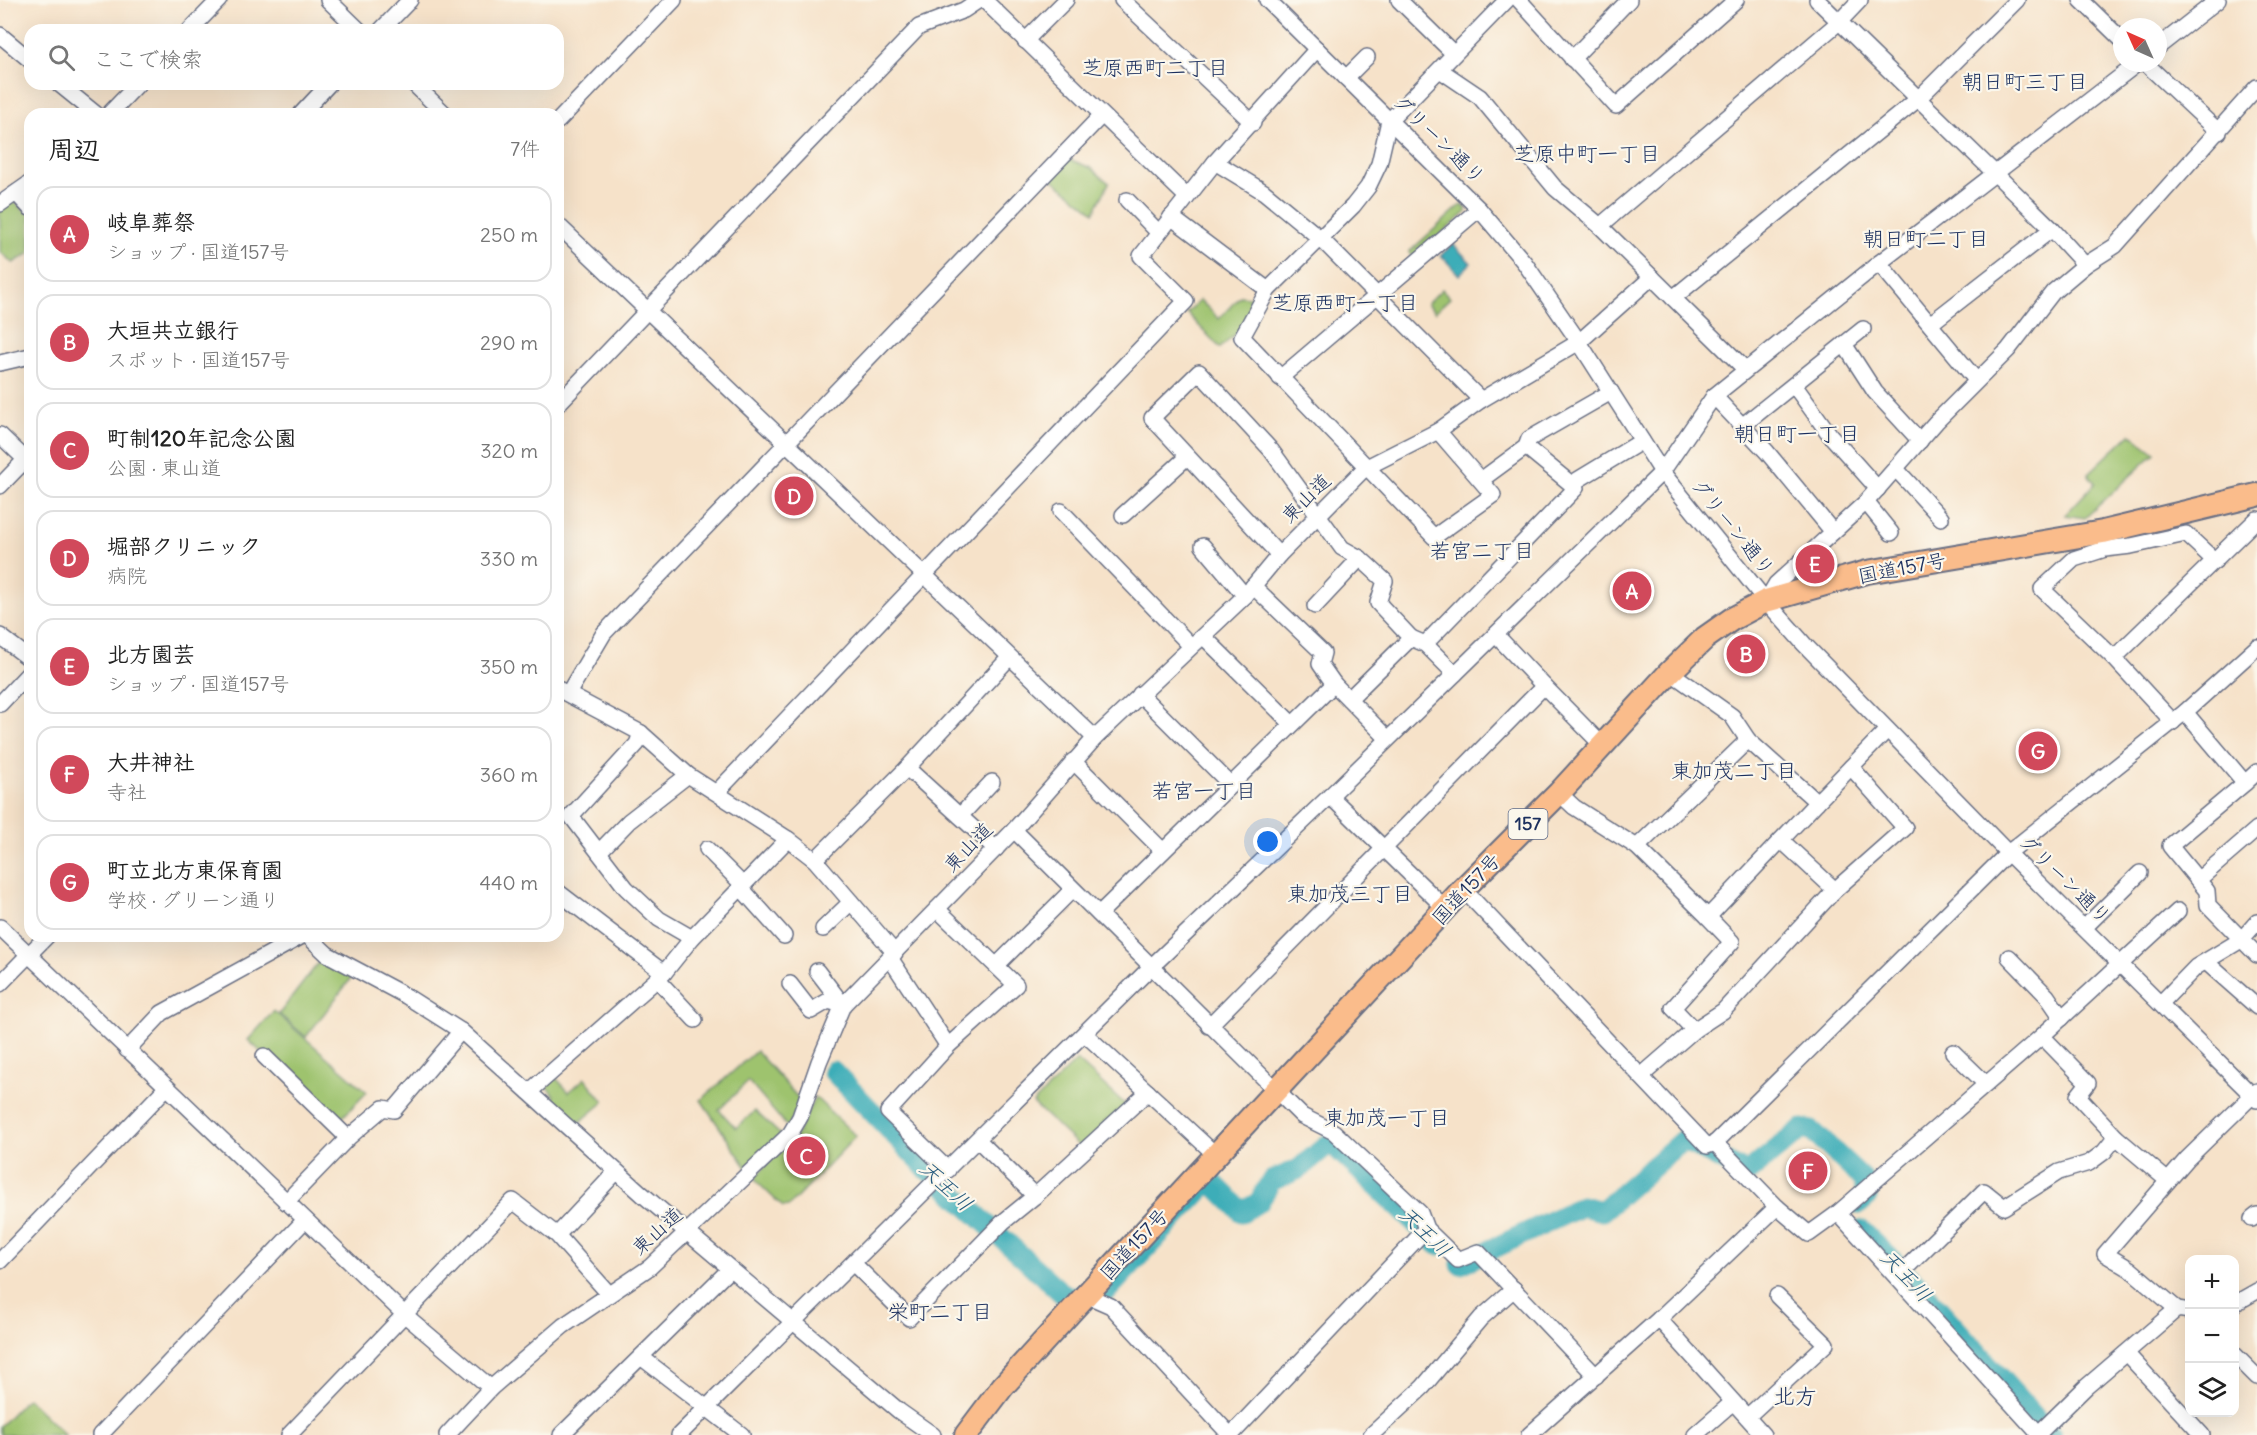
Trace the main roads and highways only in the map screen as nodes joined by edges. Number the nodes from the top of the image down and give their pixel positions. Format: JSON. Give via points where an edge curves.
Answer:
{"nodes":[{"id":1,"x":2257,"y":495,"type":"edge"},
{"id":2,"x":966,"y":1435,"type":"edge"}],
"edges":[{"from":1,"to":2,"type":"highway","name":"国道157号","number":"157","via":[[2103,532],[1867,572],[1766,601],[1732,619],[1670,672],[1559,793],[1463,889],[1086,1295],[1004,1386]]}]}
